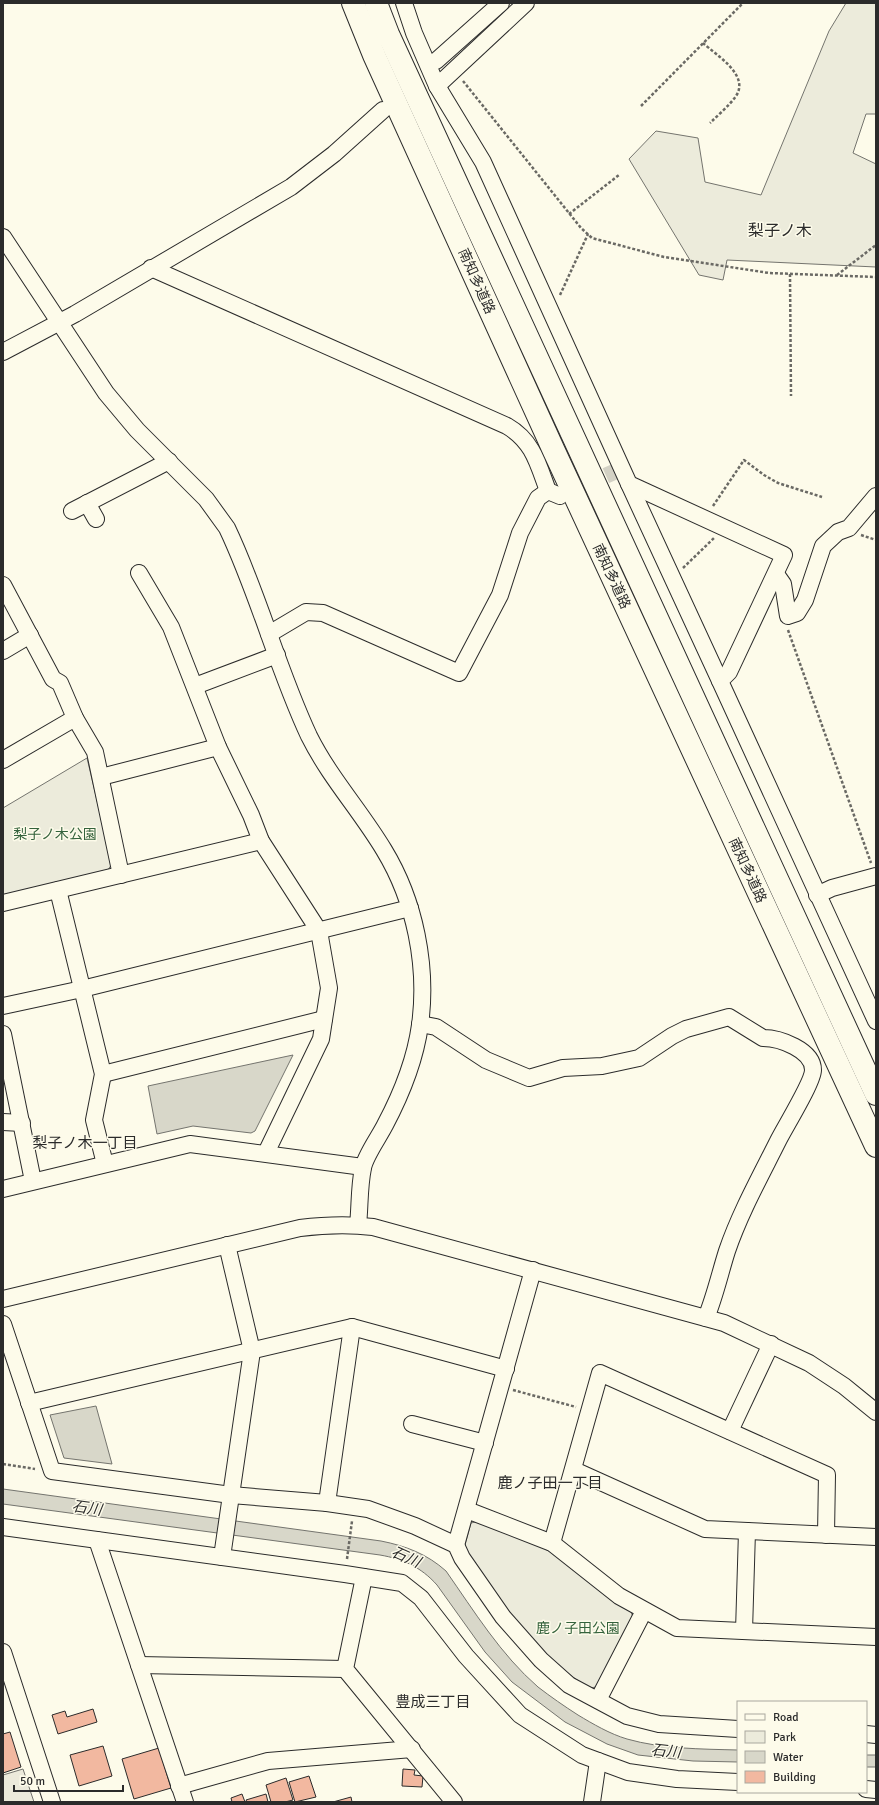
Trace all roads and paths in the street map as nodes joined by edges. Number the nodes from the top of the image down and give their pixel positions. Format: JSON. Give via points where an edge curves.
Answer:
{"nodes":[{"id":1,"x":353,"y":3,"type":"edge"},
{"id":2,"x":376,"y":3,"type":"edge"},
{"id":3,"x":404,"y":3,"type":"edge"},
{"id":4,"x":501,"y":3,"type":"edge"},
{"id":5,"x":526,"y":3,"type":"edge"},
{"id":6,"x":744,"y":3,"type":"edge"},
{"id":7,"x":703,"y":44,"type":"junction"},
{"id":8,"x":436,"y":61,"type":"dead end"},
{"id":9,"x":455,"y":70,"type":"junction"},
{"id":10,"x":437,"y":86,"type":"junction"},
{"id":11,"x":640,"y":106,"type":"dead end"},
{"id":12,"x":383,"y":110,"type":"dead end"},
{"id":13,"x":710,"y":123,"type":"dead end"},
{"id":14,"x":619,"y":175,"type":"dead end"},
{"id":15,"x":570,"y":214,"type":"junction"},
{"id":16,"x":588,"y":234,"type":"junction"},
{"id":17,"x":4,"y":240,"type":"edge"},
{"id":18,"x":876,"y":245,"type":"edge"},
{"id":19,"x":151,"y":268,"type":"junction"},
{"id":20,"x":790,"y":274,"type":"junction"},
{"id":21,"x":836,"y":276,"type":"junction"},
{"id":22,"x":876,"y":277,"type":"edge"},
{"id":23,"x":550,"y":310,"type":"junction"},
{"id":24,"x":58,"y":323,"type":"junction"},
{"id":25,"x":3,"y":352,"type":"edge"},
{"id":26,"x":791,"y":396,"type":"dead end"},
{"id":27,"x":169,"y":462,"type":"junction"},
{"id":28,"x":629,"y":484,"type":"junction"},
{"id":29,"x":876,"y":496,"type":"edge"},
{"id":30,"x":822,"y":497,"type":"dead end"},
{"id":31,"x":88,"y":503,"type":"junction"},
{"id":32,"x":72,"y":511,"type":"dead end"},
{"id":33,"x":705,"y":518,"type":"junction"},
{"id":34,"x":96,"y":519,"type":"dead end"},
{"id":35,"x":721,"y":526,"type":"junction"},
{"id":36,"x":139,"y":572,"type":"dead end"},
{"id":37,"x":776,"y":574,"type":"junction"},
{"id":38,"x":671,"y":575,"type":"junction"},
{"id":39,"x":3,"y":585,"type":"edge"},
{"id":40,"x":788,"y":616,"type":"junction"},
{"id":41,"x":269,"y":634,"type":"junction"},
{"id":42,"x":30,"y":635,"type":"junction"},
{"id":43,"x":3,"y":651,"type":"edge"},
{"id":44,"x":277,"y":655,"type":"junction"},
{"id":45,"x":720,"y":682,"type":"junction"},
{"id":46,"x":195,"y":686,"type":"junction"},
{"id":47,"x":75,"y":718,"type":"junction"},
{"id":48,"x":218,"y":747,"type":"junction"},
{"id":49,"x":3,"y":760,"type":"edge"},
{"id":50,"x":101,"y":777,"type":"junction"},
{"id":51,"x":261,"y":841,"type":"junction"},
{"id":52,"x":121,"y":875,"type":"junction"},
{"id":53,"x":876,"y":876,"type":"edge"},
{"id":54,"x":58,"y":890,"type":"junction"},
{"id":55,"x":817,"y":895,"type":"junction"},
{"id":56,"x":3,"y":903,"type":"edge"},
{"id":57,"x":410,"y":908,"type":"junction"},
{"id":58,"x":319,"y":931,"type":"junction"},
{"id":59,"x":82,"y":989,"type":"junction"},
{"id":60,"x":3,"y":1006,"type":"edge"},
{"id":61,"x":324,"y":1019,"type":"junction"},
{"id":62,"x":876,"y":1021,"type":"edge"},
{"id":63,"x":420,"y":1024,"type":"junction"},
{"id":64,"x":3,"y":1034,"type":"edge"},
{"id":65,"x":103,"y":1074,"type":"junction"},
{"id":66,"x":876,"y":1094,"type":"edge"},
{"id":67,"x":3,"y":1122,"type":"edge"},
{"id":68,"x":22,"y":1123,"type":"junction"},
{"id":69,"x":876,"y":1146,"type":"edge"},
{"id":70,"x":266,"y":1154,"type":"junction"},
{"id":71,"x":105,"y":1164,"type":"junction"},
{"id":72,"x":363,"y":1167,"type":"junction"},
{"id":73,"x":33,"y":1181,"type":"junction"},
{"id":74,"x":3,"y":1189,"type":"edge"},
{"id":75,"x":358,"y":1225,"type":"junction"},
{"id":76,"x":227,"y":1245,"type":"junction"},
{"id":77,"x":533,"y":1270,"type":"junction"},
{"id":78,"x":3,"y":1299,"type":"edge"},
{"id":79,"x":706,"y":1318,"type":"junction"},
{"id":80,"x":3,"y":1324,"type":"edge"},
{"id":81,"x":352,"y":1327,"type":"junction"},
{"id":82,"x":771,"y":1344,"type":"junction"},
{"id":83,"x":252,"y":1351,"type":"junction"},
{"id":84,"x":506,"y":1369,"type":"junction"},
{"id":85,"x":501,"y":1387,"type":"junction"},
{"id":86,"x":29,"y":1403,"type":"junction"},
{"id":87,"x":590,"y":1410,"type":"junction"},
{"id":88,"x":876,"y":1412,"type":"edge"},
{"id":89,"x":412,"y":1424,"type":"dead end"},
{"id":90,"x":730,"y":1431,"type":"junction"},
{"id":91,"x":485,"y":1443,"type":"junction"},
{"id":92,"x":3,"y":1464,"type":"edge"},
{"id":93,"x":574,"y":1470,"type":"junction"},
{"id":94,"x":52,"y":1471,"type":"junction"},
{"id":95,"x":231,"y":1498,"type":"junction"},
{"id":96,"x":327,"y":1502,"type":"junction"},
{"id":97,"x":467,"y":1510,"type":"junction"},
{"id":98,"x":353,"y":1513,"type":"dead end"},
{"id":99,"x":3,"y":1527,"type":"edge"},
{"id":100,"x":747,"y":1531,"type":"junction"},
{"id":101,"x":826,"y":1535,"type":"junction"},
{"id":102,"x":876,"y":1537,"type":"edge"},
{"id":103,"x":98,"y":1540,"type":"junction"},
{"id":104,"x":552,"y":1543,"type":"junction"},
{"id":105,"x":456,"y":1545,"type":"junction"},
{"id":106,"x":222,"y":1557,"type":"junction"},
{"id":107,"x":346,"y":1563,"type":"dead end"},
{"id":108,"x":364,"y":1577,"type":"junction"},
{"id":109,"x":644,"y":1611,"type":"junction"},
{"id":110,"x":744,"y":1631,"type":"junction"},
{"id":111,"x":876,"y":1636,"type":"edge"},
{"id":112,"x":3,"y":1652,"type":"edge"},
{"id":113,"x":139,"y":1665,"type":"junction"},
{"id":114,"x":345,"y":1669,"type":"junction"},
{"id":115,"x":598,"y":1700,"type":"junction"},
{"id":116,"x":737,"y":1730,"type":"edge"},
{"id":117,"x":412,"y":1748,"type":"junction"},
{"id":118,"x":598,"y":1761,"type":"junction"},
{"id":119,"x":737,"y":1782,"type":"edge"},
{"id":120,"x":180,"y":1786,"type":"junction"},
{"id":121,"x":52,"y":1802,"type":"edge"},
{"id":122,"x":185,"y":1802,"type":"edge"},
{"id":123,"x":454,"y":1802,"type":"edge"},
{"id":124,"x":592,"y":1802,"type":"edge"}],
"edges":[{"from":1,"to":69,"type":"highway","name":"南知多道路","via":[[551,444]]},
{"from":2,"to":66,"type":"highway","name":"南知多道路","via":[[562,414]]},
{"from":3,"to":10,"type":"street"},
{"from":4,"to":8,"type":"street"},
{"from":5,"to":9,"type":"street"},
{"from":6,"to":7,"type":"path"},
{"from":7,"to":11,"type":"path"},
{"from":7,"to":13,"type":"path","via":[[732,69],[738,78],[739,88],[736,96]]},
{"from":9,"to":10,"type":"street"},
{"from":9,"to":15,"type":"path"},
{"from":10,"to":23,"type":"street","via":[[483,162]]},
{"from":12,"to":19,"type":"street","via":[[334,154],[291,187]]},
{"from":14,"to":15,"type":"path"},
{"from":15,"to":16,"type":"path"},
{"from":16,"to":20,"type":"path","via":[[592,238],[664,258]]},
{"from":16,"to":23,"type":"path","via":[[556,303]]},
{"from":17,"to":24,"type":"street"},
{"from":18,"to":21,"type":"path"},
{"from":19,"to":24,"type":"street"},
{"from":19,"to":41,"type":"street","via":[[518,432],[526,440],[554,494],[538,498],[520,533],[500,595],[459,673],[323,613],[306,612]]},
{"from":20,"to":21,"type":"path"},
{"from":20,"to":26,"type":"path"},
{"from":21,"to":22,"type":"path"},
{"from":23,"to":28,"type":"street"},
{"from":24,"to":25,"type":"street"},
{"from":24,"to":27,"type":"street","via":[[106,393],[137,430]]},
{"from":27,"to":31,"type":"street"},
{"from":27,"to":41,"type":"street","via":[[206,499],[227,528]]},
{"from":28,"to":33,"type":"street"},
{"from":28,"to":38,"type":"street"},
{"from":29,"to":40,"type":"street","via":[[848,528],[838,532],[823,546],[806,600],[797,613]]},
{"from":30,"to":33,"type":"path","via":[[778,483],[744,460]]},
{"from":31,"to":32,"type":"street"},
{"from":31,"to":34,"type":"street"},
{"from":33,"to":35,"type":"street"},
{"from":35,"to":37,"type":"street","via":[[784,555]]},
{"from":35,"to":38,"type":"path","via":[[707,546],[685,567]]},
{"from":36,"to":46,"type":"street","via":[[171,627]]},
{"from":37,"to":40,"type":"street","via":[[783,584]]},
{"from":37,"to":45,"type":"street","via":[[729,672]]},
{"from":38,"to":45,"type":"street"},
{"from":39,"to":42,"type":"street"},
{"from":40,"to":53,"type":"path","via":[[787,626],[793,646]]},
{"from":41,"to":44,"type":"street"},
{"from":42,"to":43,"type":"street"},
{"from":42,"to":47,"type":"street","via":[[53,679],[60,683]]},
{"from":44,"to":46,"type":"street"},
{"from":44,"to":57,"type":"street","via":[[313,743],[341,791],[384,850]]},
{"from":45,"to":55,"type":"street"},
{"from":46,"to":48,"type":"street"},
{"from":47,"to":49,"type":"street"},
{"from":47,"to":50,"type":"street","via":[[95,752]]},
{"from":48,"to":50,"type":"street"},
{"from":48,"to":51,"type":"street","via":[[252,816]]},
{"from":50,"to":52,"type":"street"},
{"from":51,"to":52,"type":"street"},
{"from":51,"to":58,"type":"street"},
{"from":52,"to":54,"type":"street"},
{"from":53,"to":55,"type":"street","via":[[832,888]]},
{"from":54,"to":56,"type":"street"},
{"from":54,"to":59,"type":"street"},
{"from":55,"to":62,"type":"street"},
{"from":57,"to":58,"type":"street"},
{"from":57,"to":63,"type":"street","via":[[421,971]]},
{"from":58,"to":59,"type":"street"},
{"from":58,"to":61,"type":"street","via":[[329,988]]},
{"from":59,"to":60,"type":"street"},
{"from":59,"to":65,"type":"street"},
{"from":61,"to":65,"type":"street"},
{"from":61,"to":70,"type":"street","via":[[321,1039]]},
{"from":63,"to":72,"type":"street","via":[[402,1093]]},
{"from":63,"to":79,"type":"street","via":[[436,1027],[486,1060],[529,1078],[563,1068],[602,1066],[639,1058],[686,1029],[729,1016],[763,1038],[770,1038],[804,1051],[813,1070],[803,1097],[747,1202],[727,1252]]},
{"from":64,"to":68,"type":"street"},
{"from":65,"to":71,"type":"street","via":[[94,1120]]},
{"from":67,"to":68,"type":"street"},
{"from":68,"to":73,"type":"street"},
{"from":70,"to":71,"type":"street","via":[[190,1144]]},
{"from":70,"to":72,"type":"street"},
{"from":71,"to":73,"type":"street"},
{"from":72,"to":75,"type":"street"},
{"from":73,"to":74,"type":"street"},
{"from":75,"to":76,"type":"street","via":[[300,1228]]},
{"from":75,"to":77,"type":"street"},
{"from":76,"to":78,"type":"street"},
{"from":76,"to":83,"type":"street"},
{"from":77,"to":79,"type":"street"},
{"from":77,"to":84,"type":"street"},
{"from":79,"to":82,"type":"street","via":[[724,1323]]},
{"from":80,"to":86,"type":"street"},
{"from":81,"to":83,"type":"street"},
{"from":81,"to":84,"type":"street"},
{"from":81,"to":96,"type":"street"},
{"from":82,"to":88,"type":"street","via":[[809,1363],[844,1386]]},
{"from":82,"to":90,"type":"street"},
{"from":83,"to":86,"type":"street"},
{"from":83,"to":95,"type":"street"},
{"from":84,"to":85,"type":"street"},
{"from":85,"to":87,"type":"path"},
{"from":85,"to":91,"type":"street"},
{"from":86,"to":94,"type":"street"},
{"from":87,"to":90,"type":"street","via":[[600,1372]]},
{"from":87,"to":93,"type":"street"},
{"from":89,"to":91,"type":"street"},
{"from":90,"to":101,"type":"street","via":[[827,1476]]},
{"from":91,"to":97,"type":"street"},
{"from":92,"to":94,"type":"path"},
{"from":93,"to":100,"type":"street","via":[[705,1530]]},
{"from":93,"to":104,"type":"street"},
{"from":94,"to":95,"type":"street"},
{"from":95,"to":96,"type":"street"},
{"from":95,"to":106,"type":"street"},
{"from":96,"to":105,"type":"street","via":[[368,1509],[415,1526]]},
{"from":97,"to":104,"type":"street"},
{"from":97,"to":105,"type":"street"},
{"from":98,"to":107,"type":"path"},
{"from":99,"to":103,"type":"street"},
{"from":100,"to":101,"type":"street"},
{"from":100,"to":110,"type":"street"},
{"from":101,"to":102,"type":"street"},
{"from":103,"to":106,"type":"street"},
{"from":103,"to":113,"type":"street"},
{"from":104,"to":109,"type":"street","via":[[619,1596]]},
{"from":105,"to":115,"type":"street","via":[[462,1558],[503,1617],[541,1660],[569,1684]]},
{"from":106,"to":108,"type":"street"},
{"from":108,"to":114,"type":"street"},
{"from":108,"to":118,"type":"street","via":[[402,1583],[421,1598],[466,1656],[520,1716],[582,1755]]},
{"from":109,"to":110,"type":"street","via":[[677,1628]]},
{"from":109,"to":115,"type":"street"},
{"from":110,"to":111,"type":"street"},
{"from":112,"to":121,"type":"street"},
{"from":113,"to":114,"type":"street"},
{"from":113,"to":120,"type":"street"},
{"from":114,"to":117,"type":"street"},
{"from":115,"to":116,"type":"street","via":[[627,1716],[659,1724]]},
{"from":117,"to":120,"type":"street","via":[[268,1761]]},
{"from":117,"to":123,"type":"street"},
{"from":118,"to":119,"type":"street","via":[[628,1772],[677,1779]]},
{"from":118,"to":124,"type":"street"},
{"from":120,"to":122,"type":"street"}]}
